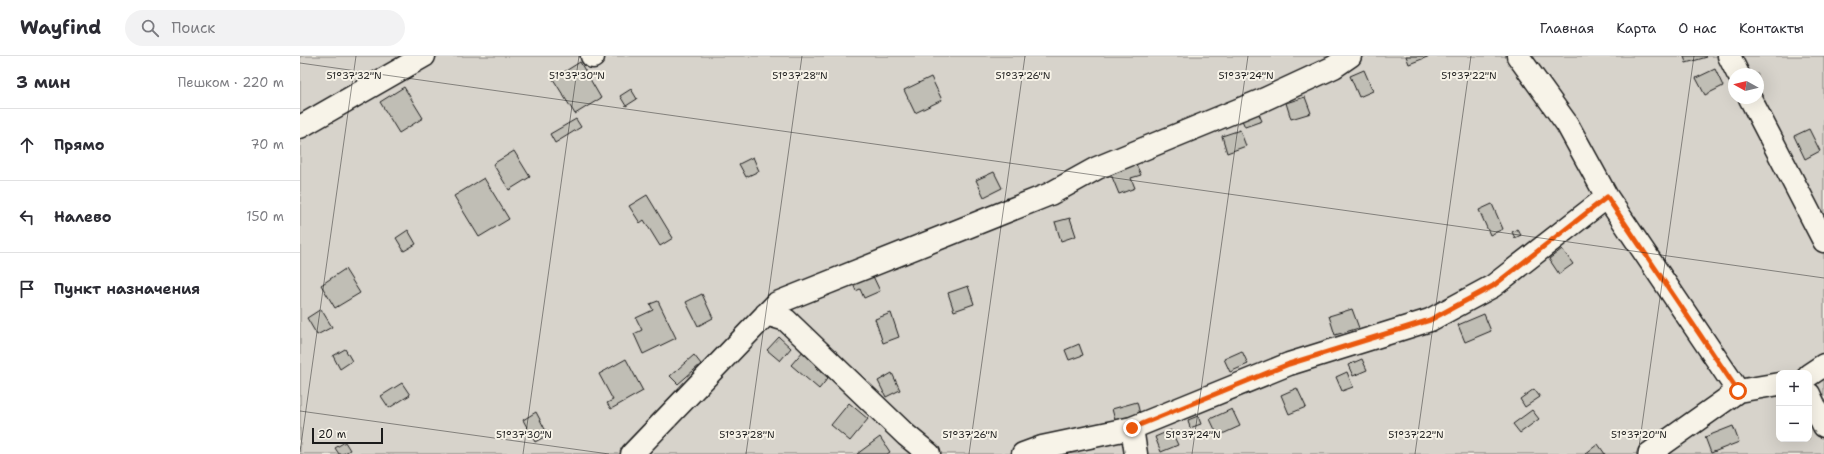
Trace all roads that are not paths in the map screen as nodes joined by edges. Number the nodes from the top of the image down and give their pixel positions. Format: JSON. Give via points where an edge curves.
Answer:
{"nodes":[{"id":1,"x":424,"y":56,"type":"edge"},
{"id":2,"x":1350,"y":56,"type":"edge"},
{"id":3,"x":1518,"y":56,"type":"edge"},
{"id":4,"x":1729,"y":56,"type":"edge"},
{"id":5,"x":1735,"y":68,"type":"edge"},
{"id":6,"x":1753,"y":104,"type":"edge"},
{"id":7,"x":300,"y":127,"type":"edge"},
{"id":8,"x":1607,"y":197,"type":"junction"},
{"id":9,"x":1824,"y":241,"type":"edge"},
{"id":10,"x":766,"y":314,"type":"junction"},
{"id":11,"x":1824,"y":364,"type":"edge"},
{"id":12,"x":1812,"y":374,"type":"edge"},
{"id":13,"x":1776,"y":385,"type":"edge"},
{"id":14,"x":1738,"y":391,"type":"junction"},
{"id":15,"x":1812,"y":400,"type":"edge"},
{"id":16,"x":1824,"y":426,"type":"edge"},
{"id":17,"x":1132,"y":428,"type":"junction"},
{"id":18,"x":632,"y":454,"type":"edge"},
{"id":19,"x":929,"y":454,"type":"edge"},
{"id":20,"x":1023,"y":454,"type":"edge"},
{"id":21,"x":1136,"y":454,"type":"edge"},
{"id":22,"x":1649,"y":454,"type":"edge"}],
"edges":[{"from":1,"to":7,"type":"lane"},
{"from":2,"to":10,"type":"lane","via":[[1334,67],[1265,99],[1096,168],[1050,194],[777,303]]},
{"from":3,"to":8,"type":"lane","via":[[1567,124]]},
{"from":4,"to":5,"type":"lane"},
{"from":6,"to":9,"type":"lane"},
{"from":8,"to":14,"type":"lane"},
{"from":8,"to":17,"type":"lane","via":[[1493,286],[1430,320],[1289,364]]},
{"from":10,"to":18,"type":"lane"},
{"from":10,"to":19,"type":"lane","via":[[786,320]]},
{"from":11,"to":12,"type":"lane"},
{"from":13,"to":14,"type":"lane"},
{"from":14,"to":22,"type":"lane"},
{"from":15,"to":16,"type":"lane"},
{"from":17,"to":20,"type":"lane","via":[[1042,447]]},
{"from":17,"to":21,"type":"lane"}]}
